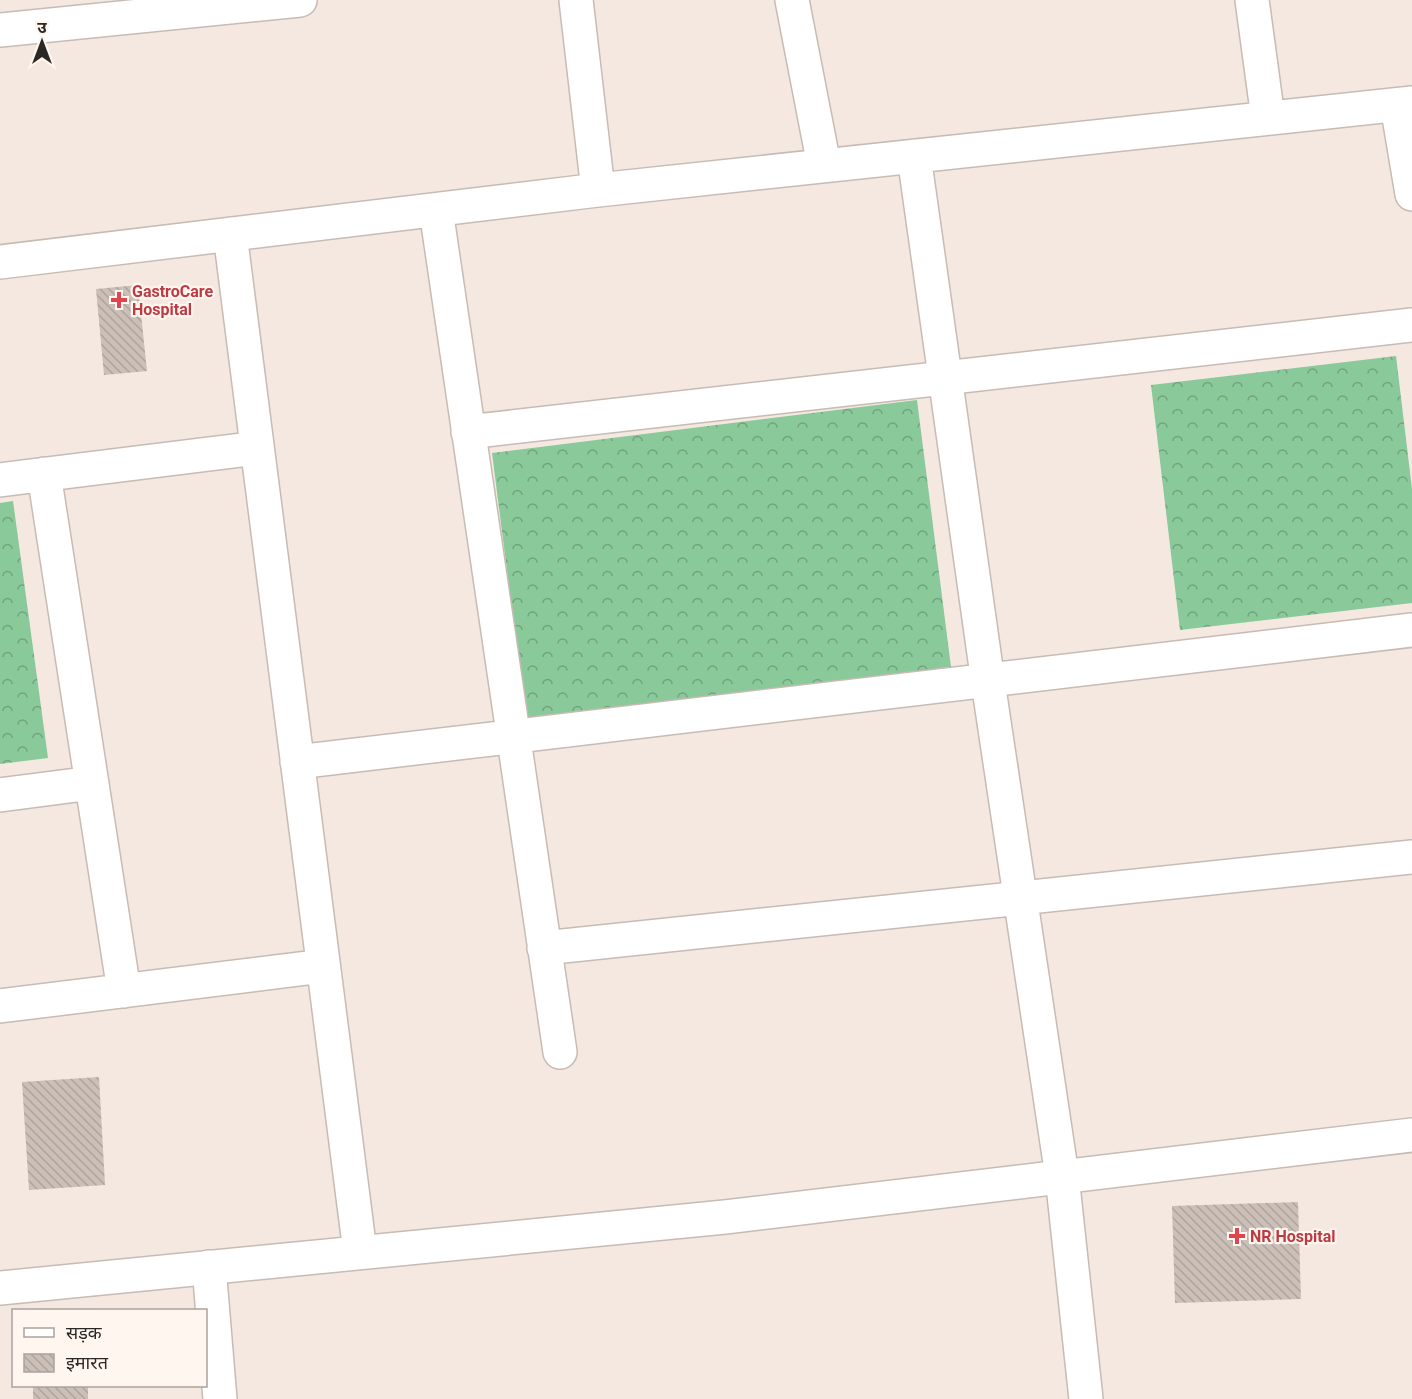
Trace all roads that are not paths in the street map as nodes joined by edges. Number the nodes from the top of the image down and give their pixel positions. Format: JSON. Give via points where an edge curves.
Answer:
{"nodes":[{"id":1,"x":300,"y":0,"type":"edge"},
{"id":2,"x":576,"y":0,"type":"edge"},
{"id":3,"x":792,"y":0,"type":"edge"},
{"id":4,"x":1252,"y":0,"type":"edge"},
{"id":5,"x":41,"y":13,"type":"edge"},
{"id":6,"x":0,"y":30,"type":"edge"},
{"id":7,"x":1404,"y":104,"type":"edge"},
{"id":8,"x":1268,"y":118,"type":"junction"},
{"id":9,"x":914,"y":156,"type":"junction"},
{"id":10,"x":824,"y":165,"type":"junction"},
{"id":11,"x":598,"y":190,"type":"junction"},
{"id":12,"x":1412,"y":194,"type":"edge"},
{"id":13,"x":436,"y":210,"type":"junction"},
{"id":14,"x":230,"y":234,"type":"junction"},
{"id":15,"x":0,"y":262,"type":"edge"},
{"id":16,"x":1412,"y":325,"type":"edge"},
{"id":17,"x":946,"y":378,"type":"junction"},
{"id":18,"x":468,"y":432,"type":"junction"},
{"id":19,"x":257,"y":448,"type":"junction"},
{"id":20,"x":45,"y":474,"type":"junction"},
{"id":21,"x":0,"y":480,"type":"edge"},
{"id":22,"x":1412,"y":630,"type":"edge"},
{"id":23,"x":988,"y":682,"type":"junction"},
{"id":24,"x":513,"y":737,"type":"junction"},
{"id":25,"x":297,"y":762,"type":"junction"},
{"id":26,"x":92,"y":783,"type":"junction"},
{"id":27,"x":0,"y":795,"type":"edge"},
{"id":28,"x":1412,"y":857,"type":"edge"},
{"id":29,"x":1022,"y":898,"type":"junction"},
{"id":30,"x":544,"y":948,"type":"junction"},
{"id":31,"x":323,"y":966,"type":"junction"},
{"id":32,"x":124,"y":991,"type":"junction"},
{"id":33,"x":0,"y":1006,"type":"edge"},
{"id":34,"x":560,"y":1052,"type":"dead end"},
{"id":35,"x":1412,"y":1135,"type":"edge"},
{"id":36,"x":1062,"y":1176,"type":"junction"},
{"id":37,"x":360,"y":1252,"type":"junction"},
{"id":38,"x":209,"y":1267,"type":"junction"},
{"id":39,"x":0,"y":1288,"type":"edge"},
{"id":40,"x":220,"y":1399,"type":"edge"},
{"id":41,"x":1086,"y":1399,"type":"edge"}],
"edges":[{"from":1,"to":5,"type":"street"},
{"from":2,"to":11,"type":"street"},
{"from":3,"to":10,"type":"street"},
{"from":4,"to":8,"type":"street"},
{"from":5,"to":6,"type":"street"},
{"from":7,"to":8,"type":"street"},
{"from":7,"to":12,"type":"street"},
{"from":8,"to":9,"type":"street"},
{"from":9,"to":10,"type":"street"},
{"from":9,"to":17,"type":"street"},
{"from":10,"to":11,"type":"street"},
{"from":11,"to":13,"type":"street"},
{"from":13,"to":14,"type":"street"},
{"from":13,"to":18,"type":"street"},
{"from":14,"to":15,"type":"street"},
{"from":14,"to":19,"type":"street"},
{"from":16,"to":17,"type":"street"},
{"from":17,"to":18,"type":"street"},
{"from":17,"to":23,"type":"street"},
{"from":18,"to":24,"type":"street"},
{"from":19,"to":20,"type":"street"},
{"from":19,"to":25,"type":"street"},
{"from":20,"to":21,"type":"street"},
{"from":20,"to":26,"type":"street"},
{"from":22,"to":23,"type":"street"},
{"from":23,"to":24,"type":"street"},
{"from":23,"to":29,"type":"street"},
{"from":24,"to":25,"type":"street"},
{"from":24,"to":30,"type":"street"},
{"from":25,"to":31,"type":"street"},
{"from":26,"to":27,"type":"street"},
{"from":26,"to":32,"type":"street"},
{"from":28,"to":29,"type":"street"},
{"from":29,"to":30,"type":"street"},
{"from":29,"to":36,"type":"street"},
{"from":30,"to":34,"type":"street"},
{"from":31,"to":32,"type":"street"},
{"from":31,"to":37,"type":"street"},
{"from":32,"to":33,"type":"street"},
{"from":35,"to":36,"type":"street"},
{"from":36,"to":37,"type":"street","via":[[725,1216]]},
{"from":36,"to":41,"type":"street"},
{"from":37,"to":38,"type":"street"},
{"from":38,"to":39,"type":"street"},
{"from":38,"to":40,"type":"street"}]}
